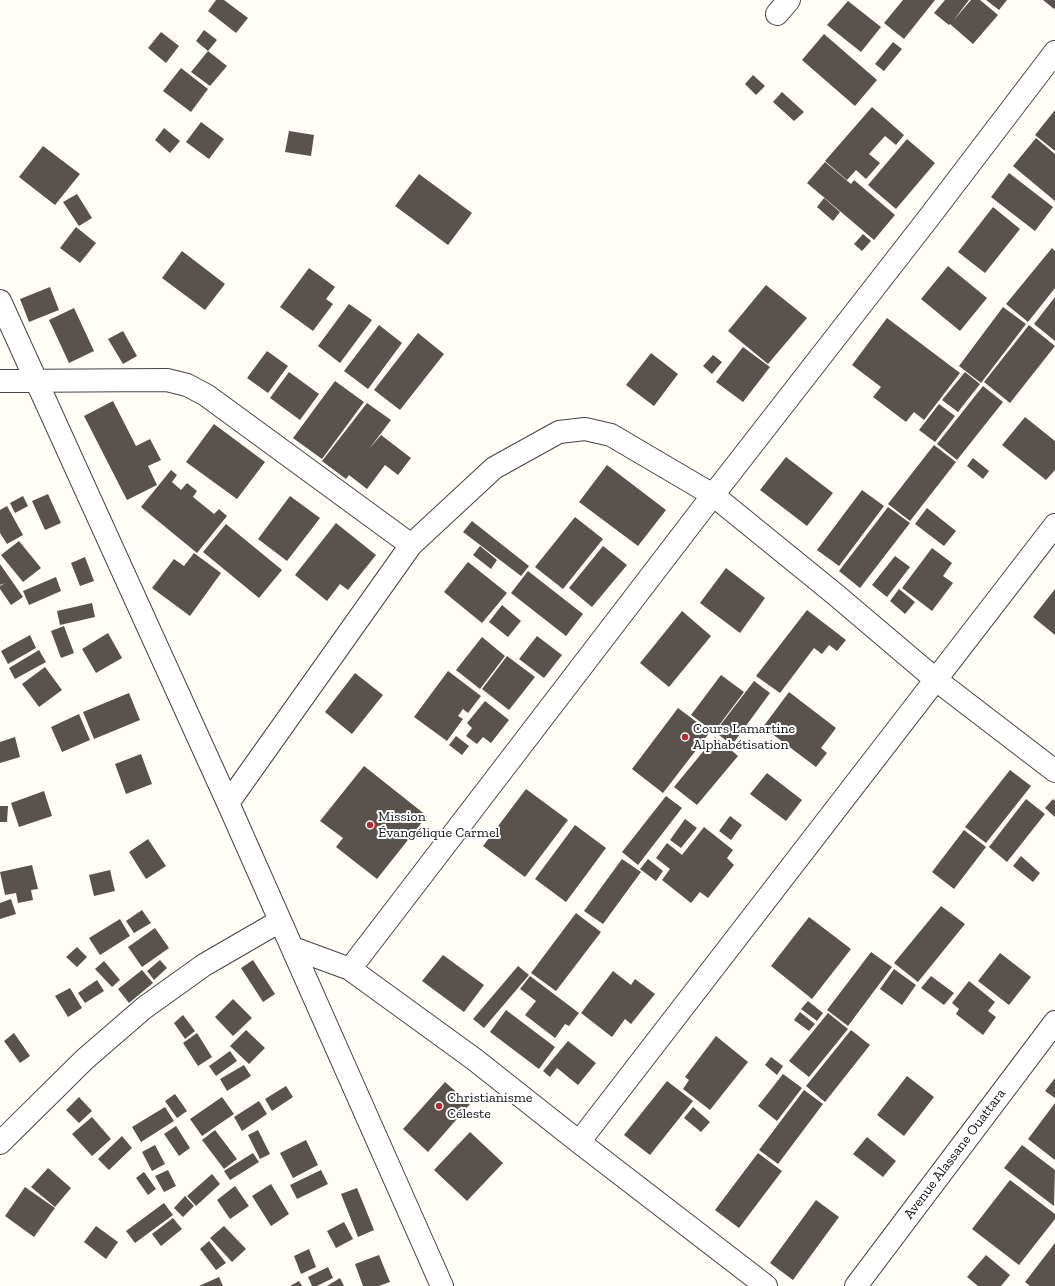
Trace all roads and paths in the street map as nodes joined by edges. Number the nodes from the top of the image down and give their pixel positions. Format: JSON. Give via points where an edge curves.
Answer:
{"nodes":[{"id":1,"x":1055,"y":52,"type":"edge"},
{"id":2,"x":0,"y":301,"type":"edge"},
{"id":3,"x":0,"y":381,"type":"edge"},
{"id":4,"x":36,"y":381,"type":"junction"},
{"id":5,"x":713,"y":495,"type":"junction"},
{"id":6,"x":1055,"y":525,"type":"edge"},
{"id":7,"x":411,"y":545,"type":"junction"},
{"id":8,"x":935,"y":679,"type":"junction"},
{"id":9,"x":1055,"y":771,"type":"edge"},
{"id":10,"x":228,"y":803,"type":"junction"},
{"id":11,"x":280,"y":921,"type":"junction"},
{"id":12,"x":293,"y":948,"type":"junction"},
{"id":13,"x":350,"y":969,"type":"junction"},
{"id":14,"x":1055,"y":1022,"type":"edge"},
{"id":15,"x":579,"y":1142,"type":"junction"},
{"id":16,"x":0,"y":1143,"type":"edge"},
{"id":17,"x":442,"y":1286,"type":"edge"},
{"id":18,"x":766,"y":1286,"type":"edge"},
{"id":19,"x":856,"y":1286,"type":"edge"}],
"edges":[{"from":1,"to":5,"type":"street"},
{"from":2,"to":4,"type":"street"},
{"from":3,"to":4,"type":"street"},
{"from":4,"to":7,"type":"street","via":[[167,380],[187,385],[206,395]]},
{"from":4,"to":10,"type":"street"},
{"from":5,"to":7,"type":"street","via":[[611,435],[585,430],[559,432],[494,468]]},
{"from":5,"to":8,"type":"street"},
{"from":5,"to":13,"type":"street"},
{"from":6,"to":8,"type":"street"},
{"from":7,"to":10,"type":"street"},
{"from":8,"to":9,"type":"street"},
{"from":8,"to":15,"type":"street"},
{"from":10,"to":11,"type":"street"},
{"from":11,"to":12,"type":"street"},
{"from":11,"to":16,"type":"street","via":[[204,965],[144,1008],[85,1059]]},
{"from":12,"to":13,"type":"street"},
{"from":12,"to":17,"type":"street"},
{"from":13,"to":15,"type":"street","via":[[474,1059]]},
{"from":14,"to":19,"type":"street","name":"Avenue Alassane Ouattara"},
{"from":15,"to":18,"type":"street"}]}
